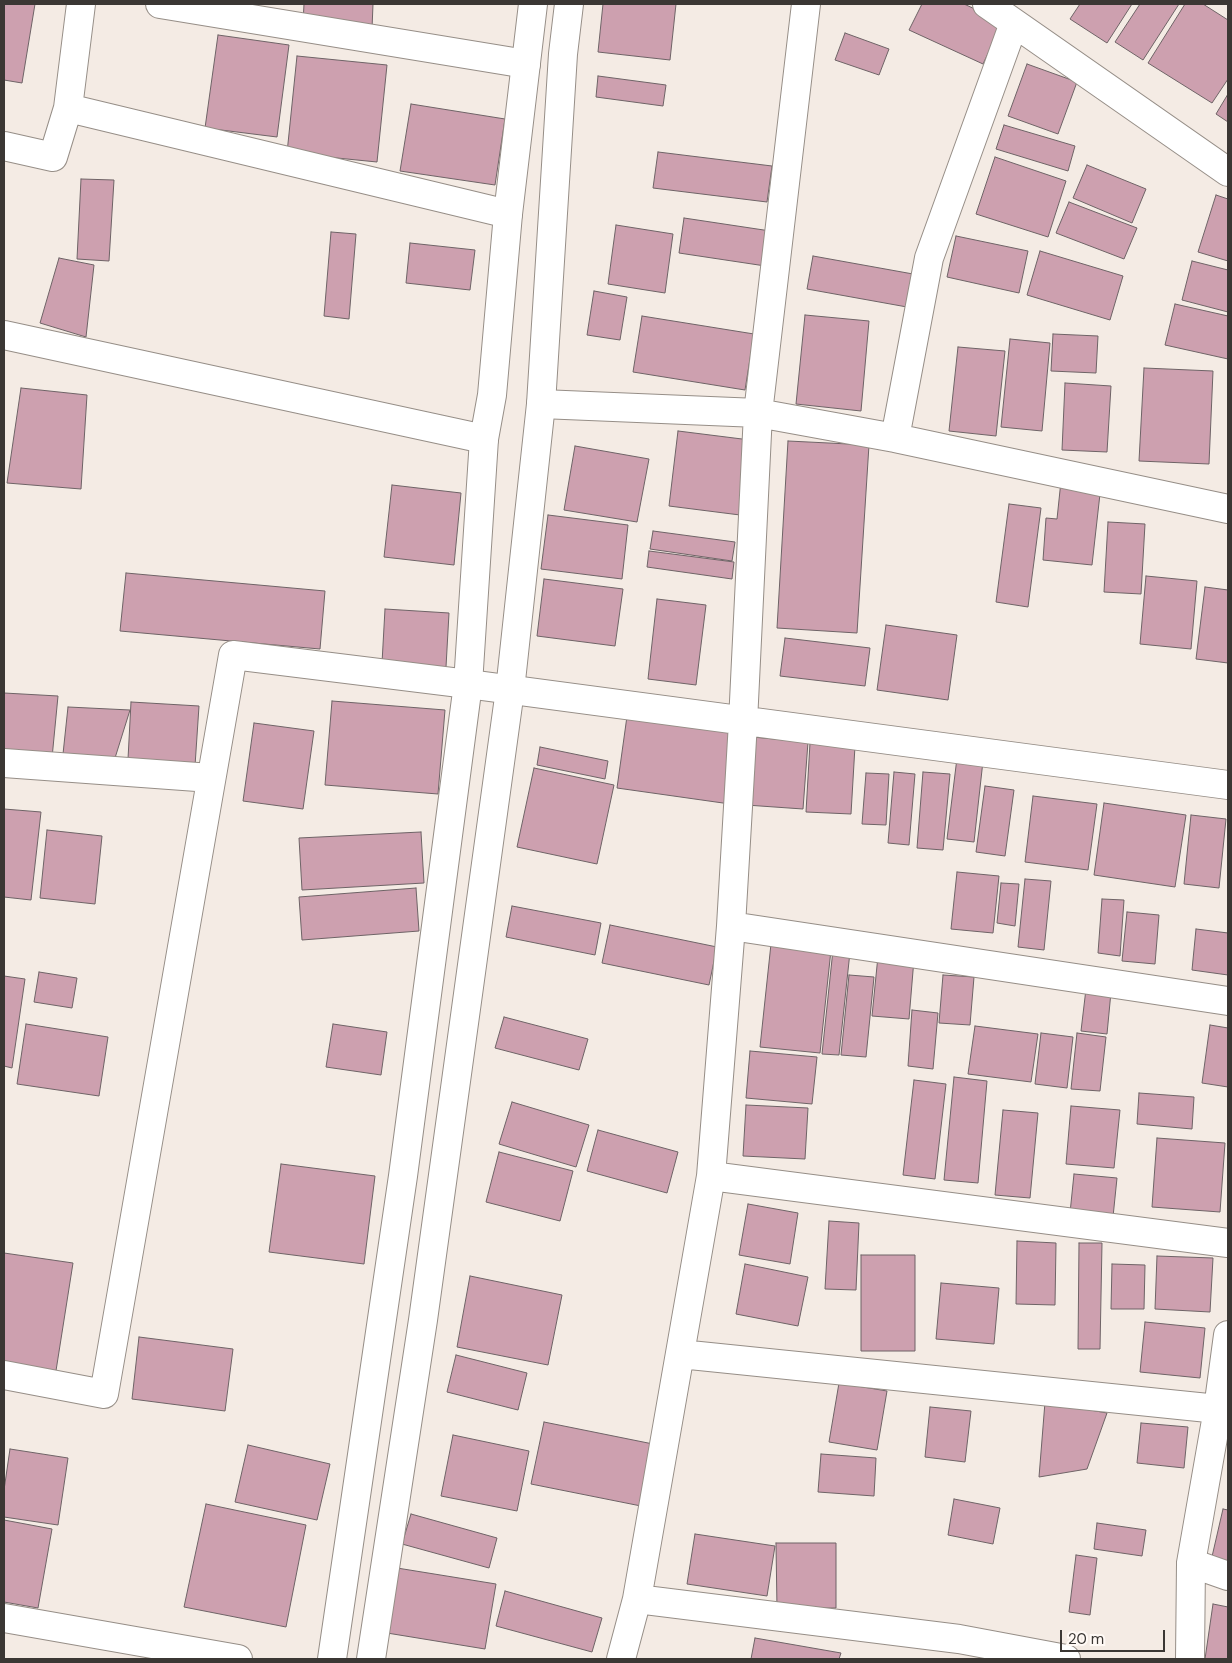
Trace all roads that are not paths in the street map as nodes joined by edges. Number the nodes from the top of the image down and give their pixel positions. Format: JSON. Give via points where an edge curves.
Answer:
{"nodes":[{"id":1,"x":81,"y":4,"type":"edge"},
{"id":2,"x":160,"y":4,"type":"edge"},
{"id":3,"x":532,"y":4,"type":"edge"},
{"id":4,"x":569,"y":4,"type":"edge"},
{"id":5,"x":806,"y":4,"type":"edge"},
{"id":6,"x":986,"y":4,"type":"edge"},
{"id":7,"x":1014,"y":23,"type":"junction"},
{"id":8,"x":526,"y":64,"type":"junction"},
{"id":9,"x":68,"y":108,"type":"junction"},
{"id":10,"x":4,"y":146,"type":"edge"},
{"id":11,"x":1228,"y":172,"type":"edge"},
{"id":12,"x":508,"y":214,"type":"junction"},
{"id":13,"x":4,"y":335,"type":"edge"},
{"id":14,"x":541,"y":404,"type":"junction"},
{"id":15,"x":758,"y":413,"type":"junction"},
{"id":16,"x":895,"y":438,"type":"junction"},
{"id":17,"x":484,"y":439,"type":"junction"},
{"id":18,"x":1228,"y":509,"type":"edge"},
{"id":19,"x":468,"y":684,"type":"junction"},
{"id":20,"x":510,"y":690,"type":"junction"},
{"id":21,"x":743,"y":722,"type":"junction"},
{"id":22,"x":4,"y":763,"type":"edge"},
{"id":23,"x":212,"y":778,"type":"junction"},
{"id":24,"x":1228,"y":785,"type":"edge"},
{"id":25,"x":730,"y":926,"type":"junction"},
{"id":26,"x":1228,"y":1001,"type":"edge"},
{"id":27,"x":711,"y":1176,"type":"junction"},
{"id":28,"x":1228,"y":1243,"type":"edge"},
{"id":29,"x":1228,"y":1335,"type":"edge"},
{"id":30,"x":680,"y":1354,"type":"junction"},
{"id":31,"x":4,"y":1375,"type":"edge"},
{"id":32,"x":1218,"y":1408,"type":"junction"},
{"id":33,"x":1191,"y":1563,"type":"junction"},
{"id":34,"x":1228,"y":1576,"type":"edge"},
{"id":35,"x":637,"y":1599,"type":"junction"},
{"id":36,"x":4,"y":1618,"type":"edge"},
{"id":37,"x":238,"y":1659,"type":"edge"},
{"id":38,"x":332,"y":1659,"type":"edge"},
{"id":39,"x":372,"y":1659,"type":"edge"},
{"id":40,"x":621,"y":1659,"type":"edge"},
{"id":41,"x":1066,"y":1659,"type":"edge"},
{"id":42,"x":1190,"y":1659,"type":"edge"}],
"edges":[{"from":1,"to":9,"type":"street"},
{"from":2,"to":8,"type":"street"},
{"from":3,"to":8,"type":"street"},
{"from":4,"to":14,"type":"street"},
{"from":5,"to":15,"type":"street"},
{"from":6,"to":7,"type":"street"},
{"from":7,"to":11,"type":"street"},
{"from":7,"to":16,"type":"street","via":[[929,258]]},
{"from":8,"to":12,"type":"street"},
{"from":9,"to":10,"type":"street","via":[[54,157]]},
{"from":9,"to":12,"type":"street"},
{"from":12,"to":17,"type":"street","via":[[492,395]]},
{"from":13,"to":17,"type":"street"},
{"from":14,"to":15,"type":"street"},
{"from":14,"to":20,"type":"street"},
{"from":15,"to":16,"type":"street"},
{"from":15,"to":21,"type":"street"},
{"from":16,"to":18,"type":"street"},
{"from":17,"to":19,"type":"street"},
{"from":19,"to":20,"type":"street"},
{"from":19,"to":23,"type":"street","via":[[233,655]]},
{"from":19,"to":38,"type":"street","via":[[402,1186]]},
{"from":20,"to":21,"type":"street"},
{"from":20,"to":39,"type":"street","via":[[422,1330]]},
{"from":21,"to":24,"type":"street"},
{"from":21,"to":25,"type":"street"},
{"from":22,"to":23,"type":"street"},
{"from":23,"to":31,"type":"street","via":[[104,1394]]},
{"from":25,"to":26,"type":"street"},
{"from":25,"to":27,"type":"street"},
{"from":27,"to":28,"type":"street"},
{"from":27,"to":30,"type":"street"},
{"from":29,"to":32,"type":"street"},
{"from":30,"to":32,"type":"street"},
{"from":30,"to":35,"type":"street"},
{"from":32,"to":33,"type":"street"},
{"from":33,"to":34,"type":"street"},
{"from":33,"to":42,"type":"street"},
{"from":35,"to":40,"type":"street"},
{"from":35,"to":41,"type":"street","via":[[959,1639]]},
{"from":36,"to":37,"type":"street"}]}
